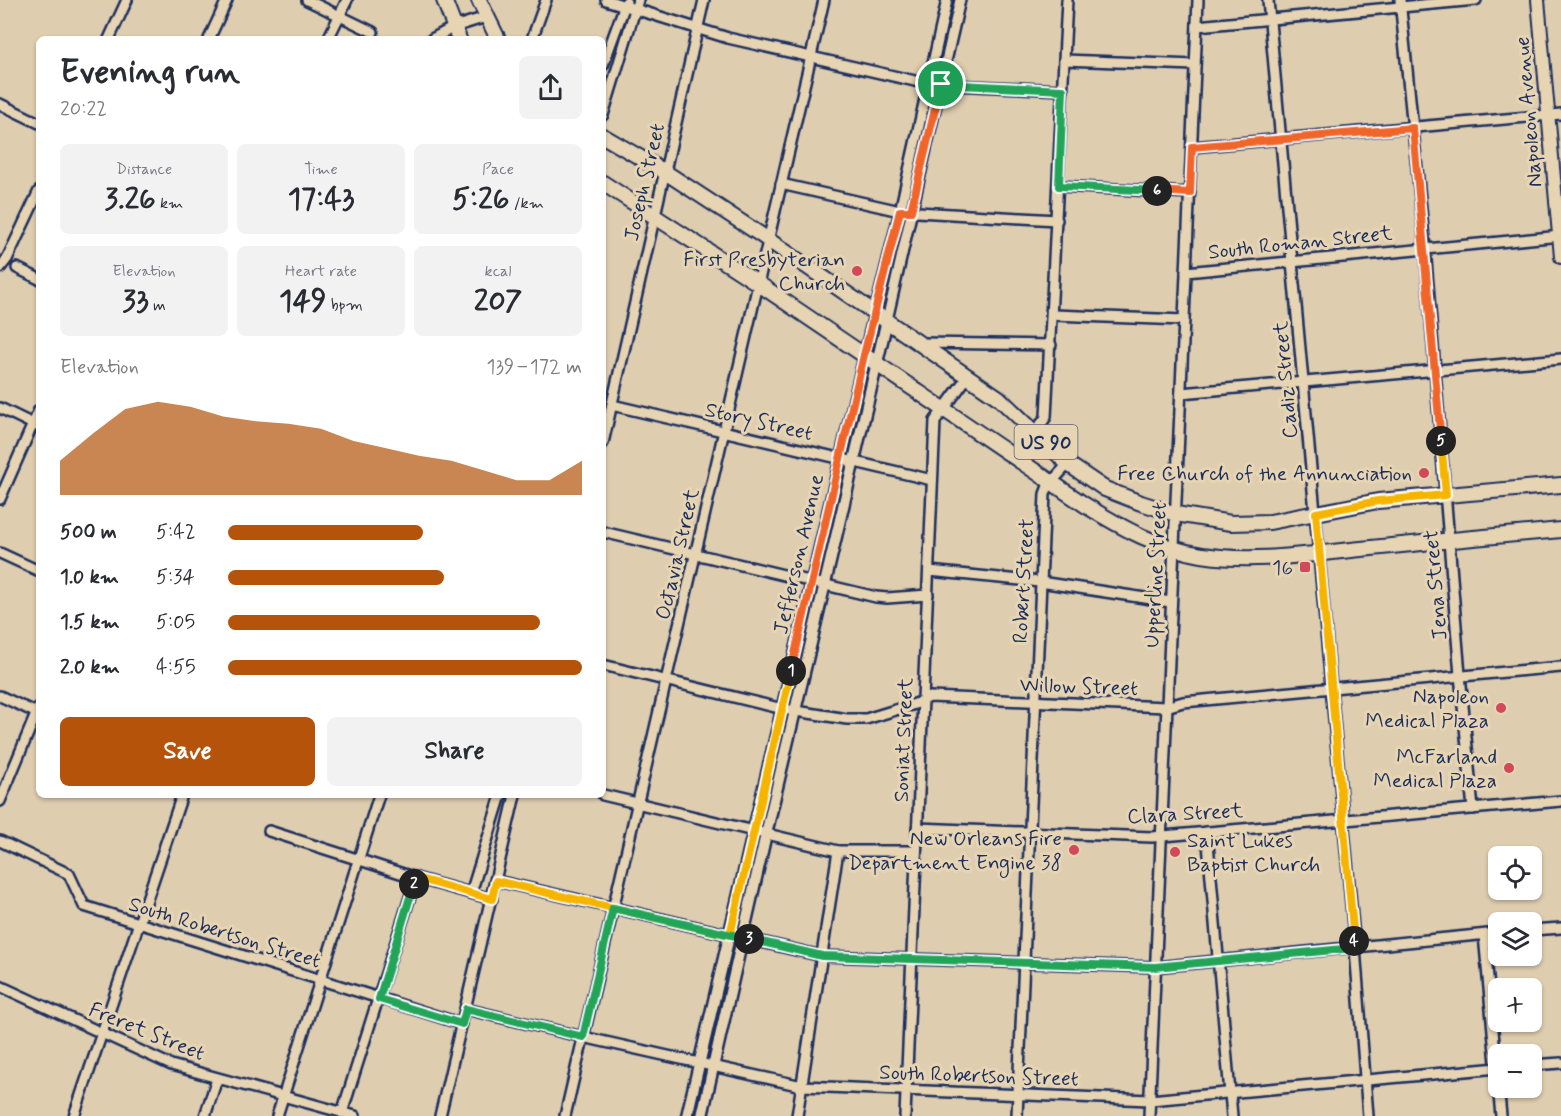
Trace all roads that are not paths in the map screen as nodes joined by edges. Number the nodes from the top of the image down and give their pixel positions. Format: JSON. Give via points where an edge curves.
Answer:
{"nodes":[{"id":1,"x":128,"y":0,"type":"edge"},
{"id":2,"x":227,"y":0,"type":"edge"},
{"id":3,"x":307,"y":0,"type":"edge"},
{"id":4,"x":347,"y":0,"type":"edge"},
{"id":5,"x":444,"y":0,"type":"edge"},
{"id":6,"x":479,"y":0,"type":"edge"},
{"id":7,"x":546,"y":0,"type":"edge"},
{"id":8,"x":606,"y":0,"type":"edge"},
{"id":9,"x":704,"y":0,"type":"edge"},
{"id":10,"x":824,"y":0,"type":"edge"},
{"id":11,"x":948,"y":0,"type":"edge"},
{"id":12,"x":960,"y":0,"type":"edge"},
{"id":13,"x":1066,"y":0,"type":"edge"},
{"id":14,"x":1198,"y":0,"type":"edge"},
{"id":15,"x":1269,"y":0,"type":"edge"},
{"id":16,"x":1476,"y":0,"type":"edge"},
{"id":17,"x":1538,"y":0,"type":"edge"},
{"id":18,"x":625,"y":3,"type":"edge"},
{"id":19,"x":1401,"y":3,"type":"edge"},
{"id":20,"x":637,"y":5,"type":"edge"},
{"id":21,"x":339,"y":15,"type":"junction"},
{"id":22,"x":486,"y":17,"type":"junction"},
{"id":23,"x":1270,"y":19,"type":"junction"},
{"id":24,"x":1197,"y":26,"type":"junction"},
{"id":25,"x":697,"y":30,"type":"junction"},
{"id":26,"x":374,"y":32,"type":"dead end"},
{"id":27,"x":456,"y":33,"type":"edge"},
{"id":28,"x":110,"y":36,"type":"edge"},
{"id":29,"x":210,"y":36,"type":"edge"},
{"id":30,"x":329,"y":36,"type":"edge"},
{"id":31,"x":496,"y":36,"type":"edge"},
{"id":32,"x":533,"y":36,"type":"edge"},
{"id":33,"x":606,"y":57,"type":"edge"},
{"id":34,"x":810,"y":57,"type":"junction"},
{"id":35,"x":1064,"y":60,"type":"junction"},
{"id":36,"x":1195,"y":65,"type":"junction"},
{"id":37,"x":928,"y":84,"type":"junction"},
{"id":38,"x":941,"y":84,"type":"junction"},
{"id":39,"x":1063,"y":90,"type":"junction"},
{"id":40,"x":0,"y":104,"type":"edge"},
{"id":41,"x":606,"y":105,"type":"edge"},
{"id":42,"x":1555,"y":115,"type":"edge"},
{"id":43,"x":36,"y":122,"type":"edge"},
{"id":44,"x":1413,"y":128,"type":"junction"},
{"id":45,"x":606,"y":138,"type":"edge"},
{"id":46,"x":1280,"y":139,"type":"junction"},
{"id":47,"x":1192,"y":147,"type":"junction"},
{"id":48,"x":665,"y":172,"type":"junction"},
{"id":49,"x":781,"y":184,"type":"junction"},
{"id":50,"x":606,"y":185,"type":"edge"},
{"id":51,"x":1059,"y":186,"type":"junction"},
{"id":52,"x":1190,"y":193,"type":"junction"},
{"id":53,"x":36,"y":197,"type":"edge"},
{"id":54,"x":900,"y":211,"type":"junction"},
{"id":55,"x":911,"y":211,"type":"junction"},
{"id":56,"x":655,"y":216,"type":"junction"},
{"id":57,"x":1057,"y":220,"type":"junction"},
{"id":58,"x":1560,"y":236,"type":"edge"},
{"id":59,"x":768,"y":240,"type":"junction"},
{"id":60,"x":1425,"y":248,"type":"junction"},
{"id":61,"x":1561,"y":257,"type":"edge"},
{"id":62,"x":1292,"y":262,"type":"junction"},
{"id":63,"x":0,"y":268,"type":"edge"},
{"id":64,"x":17,"y":268,"type":"dead end"},
{"id":65,"x":1186,"y":272,"type":"junction"},
{"id":66,"x":36,"y":278,"type":"edge"},
{"id":67,"x":759,"y":284,"type":"junction"},
{"id":68,"x":875,"y":312,"type":"junction"},
{"id":69,"x":1053,"y":315,"type":"junction"},
{"id":70,"x":887,"y":320,"type":"junction"},
{"id":71,"x":1184,"y":320,"type":"junction"},
{"id":72,"x":921,"y":343,"type":"junction"},
{"id":73,"x":1051,"y":345,"type":"junction"},
{"id":74,"x":864,"y":355,"type":"junction"},
{"id":75,"x":1561,"y":359,"type":"edge"},
{"id":76,"x":877,"y":364,"type":"junction"},
{"id":77,"x":1435,"y":370,"type":"junction"},
{"id":78,"x":968,"y":376,"type":"junction"},
{"id":79,"x":1303,"y":382,"type":"junction"},
{"id":80,"x":1181,"y":393,"type":"junction"},
{"id":81,"x":612,"y":405,"type":"junction"},
{"id":82,"x":0,"y":408,"type":"edge"},
{"id":83,"x":944,"y":409,"type":"junction"},
{"id":84,"x":36,"y":426,"type":"edge"},
{"id":85,"x":606,"y":430,"type":"edge"},
{"id":86,"x":724,"y":432,"type":"junction"},
{"id":87,"x":1035,"y":432,"type":"junction"},
{"id":88,"x":840,"y":459,"type":"junction"},
{"id":89,"x":1016,"y":459,"type":"junction"},
{"id":90,"x":854,"y":462,"type":"junction"},
{"id":91,"x":1068,"y":464,"type":"junction"},
{"id":92,"x":932,"y":480,"type":"junction"},
{"id":93,"x":1051,"y":482,"type":"junction"},
{"id":94,"x":1561,"y":485,"type":"edge"},
{"id":95,"x":1446,"y":495,"type":"junction"},
{"id":96,"x":0,"y":499,"type":"edge"},
{"id":97,"x":1316,"y":513,"type":"junction"},
{"id":98,"x":1176,"y":514,"type":"junction"},
{"id":99,"x":1561,"y":530,"type":"edge"},
{"id":100,"x":606,"y":533,"type":"edge"},
{"id":101,"x":1450,"y":540,"type":"junction"},
{"id":102,"x":1173,"y":548,"type":"junction"},
{"id":103,"x":0,"y":553,"type":"edge"},
{"id":104,"x":1318,"y":553,"type":"junction"},
{"id":105,"x":695,"y":556,"type":"junction"},
{"id":106,"x":36,"y":570,"type":"edge"},
{"id":107,"x":929,"y":571,"type":"junction"},
{"id":108,"x":812,"y":582,"type":"junction"},
{"id":109,"x":1040,"y":582,"type":"junction"},
{"id":110,"x":825,"y":585,"type":"junction"},
{"id":111,"x":928,"y":595,"type":"junction"},
{"id":112,"x":1171,"y":602,"type":"junction"},
{"id":113,"x":606,"y":666,"type":"edge"},
{"id":114,"x":1561,"y":667,"type":"edge"},
{"id":115,"x":1460,"y":675,"type":"junction"},
{"id":116,"x":665,"y":681,"type":"junction"},
{"id":117,"x":1330,"y":689,"type":"junction"},
{"id":118,"x":0,"y":696,"type":"edge"},
{"id":119,"x":922,"y":701,"type":"junction"},
{"id":120,"x":1035,"y":702,"type":"junction"},
{"id":121,"x":1166,"y":707,"type":"junction"},
{"id":122,"x":783,"y":709,"type":"junction"},
{"id":123,"x":36,"y":711,"type":"edge"},
{"id":124,"x":795,"y":711,"type":"junction"},
{"id":125,"x":36,"y":717,"type":"edge"},
{"id":126,"x":606,"y":796,"type":"edge"},
{"id":127,"x":181,"y":798,"type":"edge"},
{"id":128,"x":378,"y":798,"type":"edge"},
{"id":129,"x":500,"y":798,"type":"edge"},
{"id":130,"x":514,"y":798,"type":"edge"},
{"id":131,"x":0,"y":801,"type":"edge"},
{"id":132,"x":1561,"y":801,"type":"edge"},
{"id":133,"x":638,"y":803,"type":"junction"},
{"id":134,"x":1473,"y":809,"type":"junction"},
{"id":135,"x":1342,"y":819,"type":"junction"},
{"id":136,"x":917,"y":828,"type":"junction"},
{"id":137,"x":269,"y":831,"type":"dead end"},
{"id":138,"x":754,"y":831,"type":"junction"},
{"id":139,"x":1207,"y":832,"type":"junction"},
{"id":140,"x":1030,"y":833,"type":"junction"},
{"id":141,"x":766,"y":834,"type":"junction"},
{"id":142,"x":1161,"y":836,"type":"junction"},
{"id":143,"x":0,"y":841,"type":"edge"},
{"id":144,"x":838,"y":851,"type":"junction"},
{"id":145,"x":916,"y":851,"type":"junction"},
{"id":146,"x":359,"y":859,"type":"junction"},
{"id":147,"x":416,"y":878,"type":"junction"},
{"id":148,"x":496,"y":881,"type":"junction"},
{"id":149,"x":471,"y":893,"type":"junction"},
{"id":150,"x":492,"y":899,"type":"junction"},
{"id":151,"x":613,"y":908,"type":"junction"},
{"id":152,"x":139,"y":924,"type":"junction"},
{"id":153,"x":1561,"y":928,"type":"edge"},
{"id":154,"x":1542,"y":929,"type":"edge"},
{"id":155,"x":1488,"y":934,"type":"edge"},
{"id":156,"x":730,"y":935,"type":"junction"},
{"id":157,"x":1484,"y":935,"type":"junction"},
{"id":158,"x":743,"y":938,"type":"junction"},
{"id":159,"x":1354,"y":948,"type":"junction"},
{"id":160,"x":822,"y":956,"type":"junction"},
{"id":161,"x":912,"y":959,"type":"junction"},
{"id":162,"x":1219,"y":962,"type":"junction"},
{"id":163,"x":1025,"y":963,"type":"junction"},
{"id":164,"x":1155,"y":967,"type":"junction"},
{"id":165,"x":321,"y":980,"type":"junction"},
{"id":166,"x":0,"y":986,"type":"edge"},
{"id":167,"x":379,"y":999,"type":"junction"},
{"id":168,"x":466,"y":1009,"type":"junction"},
{"id":169,"x":462,"y":1024,"type":"junction"},
{"id":170,"x":102,"y":1034,"type":"junction"},
{"id":171,"x":583,"y":1037,"type":"junction"},
{"id":172,"x":1495,"y":1044,"type":"edge"},
{"id":173,"x":1561,"y":1063,"type":"edge"},
{"id":174,"x":700,"y":1064,"type":"junction"},
{"id":175,"x":1542,"y":1064,"type":"edge"},
{"id":176,"x":713,"y":1067,"type":"junction"},
{"id":177,"x":1488,"y":1069,"type":"edge"},
{"id":178,"x":217,"y":1079,"type":"junction"},
{"id":179,"x":1365,"y":1081,"type":"junction"},
{"id":180,"x":802,"y":1086,"type":"junction"},
{"id":181,"x":906,"y":1091,"type":"junction"},
{"id":182,"x":1230,"y":1092,"type":"junction"},
{"id":183,"x":1019,"y":1095,"type":"junction"},
{"id":184,"x":283,"y":1097,"type":"junction"},
{"id":185,"x":1500,"y":1098,"type":"edge"},
{"id":186,"x":1150,"y":1100,"type":"junction"},
{"id":187,"x":342,"y":1113,"type":"junction"},
{"id":188,"x":74,"y":1116,"type":"edge"},
{"id":189,"x":205,"y":1116,"type":"edge"},
{"id":190,"x":277,"y":1116,"type":"edge"},
{"id":191,"x":355,"y":1116,"type":"edge"},
{"id":192,"x":440,"y":1116,"type":"edge"},
{"id":193,"x":565,"y":1116,"type":"edge"},
{"id":194,"x":687,"y":1116,"type":"edge"},
{"id":195,"x":702,"y":1116,"type":"edge"},
{"id":196,"x":796,"y":1116,"type":"edge"},
{"id":197,"x":905,"y":1116,"type":"edge"},
{"id":198,"x":1017,"y":1116,"type":"edge"},
{"id":199,"x":1149,"y":1116,"type":"edge"},
{"id":200,"x":1232,"y":1116,"type":"edge"},
{"id":201,"x":1368,"y":1116,"type":"edge"},
{"id":202,"x":1501,"y":1116,"type":"edge"}],
"edges":[{"from":1,"to":28,"type":"street"},
{"from":2,"to":29,"type":"street"},
{"from":3,"to":21,"type":"street"},
{"from":4,"to":21,"type":"street"},
{"from":5,"to":27,"type":"main road"},
{"from":6,"to":22,"type":"main road"},
{"from":7,"to":32,"type":"street"},
{"from":8,"to":18,"type":"street"},
{"from":9,"to":25,"type":"street","name":"Joseph Street"},
{"from":10,"to":34,"type":"street","name":"Octavia Street"},
{"from":11,"to":37,"type":"street","name":"Jefferson Avenue"},
{"from":12,"to":38,"type":"street","name":"Jefferson Avenue"},
{"from":13,"to":35,"type":"street"},
{"from":14,"to":24,"type":"street","name":"Upperline Street"},
{"from":15,"to":23,"type":"street","name":"Cadiz Street"},
{"from":16,"to":19,"type":"street"},
{"from":17,"to":42,"type":"main road","name":"Napoleon Avenue"},
{"from":18,"to":20,"type":"street"},
{"from":18,"to":33,"type":"street"},
{"from":19,"to":23,"type":"street"},
{"from":19,"to":44,"type":"street","name":"Jena Street"},
{"from":20,"to":25,"type":"street"},
{"from":20,"to":41,"type":"street"},
{"from":21,"to":26,"type":"street"},
{"from":21,"to":30,"type":"street"},
{"from":22,"to":27,"type":"street"},
{"from":22,"to":31,"type":"main road"},
{"from":23,"to":24,"type":"street"},
{"from":23,"to":46,"type":"street","name":"Cadiz Street"},
{"from":24,"to":36,"type":"street","name":"Upperline Street"},
{"from":25,"to":34,"type":"street"},
{"from":25,"to":48,"type":"street","name":"Joseph Street"},
{"from":34,"to":37,"type":"street"},
{"from":34,"to":49,"type":"street","name":"Octavia Street"},
{"from":35,"to":36,"type":"street"},
{"from":35,"to":39,"type":"street"},
{"from":36,"to":47,"type":"street","name":"Upperline Street"},
{"from":37,"to":38,"type":"street"},
{"from":37,"to":54,"type":"street","name":"Jefferson Avenue"},
{"from":38,"to":39,"type":"street"},
{"from":38,"to":55,"type":"street","name":"Jefferson Avenue"},
{"from":39,"to":51,"type":"street"},
{"from":40,"to":43,"type":"street"},
{"from":42,"to":44,"type":"street"},
{"from":42,"to":58,"type":"main road","name":"Napoleon Avenue"},
{"from":44,"to":46,"type":"street"},
{"from":44,"to":60,"type":"street","name":"Jena Street"},
{"from":45,"to":48,"type":"main road","number":"US 90"},
{"from":46,"to":47,"type":"street"},
{"from":46,"to":62,"type":"street","name":"Cadiz Street"},
{"from":47,"to":52,"type":"street","name":"Upperline Street"},
{"from":48,"to":56,"type":"street","name":"Joseph Street"},
{"from":48,"to":59,"type":"main road","number":"US 90"},
{"from":49,"to":54,"type":"street"},
{"from":49,"to":59,"type":"street","name":"Octavia Street"},
{"from":50,"to":56,"type":"main road","number":"US 90"},
{"from":51,"to":52,"type":"street"},
{"from":51,"to":57,"type":"street"},
{"from":52,"to":65,"type":"street","name":"Upperline Street"},
{"from":53,"to":63,"type":"street"},
{"from":54,"to":55,"type":"street"},
{"from":54,"to":68,"type":"street","name":"Jefferson Avenue"},
{"from":55,"to":57,"type":"street"},
{"from":55,"to":70,"type":"street","name":"Jefferson Avenue"},
{"from":56,"to":67,"type":"main road","number":"US 90"},
{"from":56,"to":81,"type":"street","name":"Joseph Street"},
{"from":57,"to":69,"type":"street"},
{"from":58,"to":60,"type":"street","name":"South Roman Street"},
{"from":58,"to":61,"type":"main road","name":"Napoleon Avenue"},
{"from":59,"to":67,"type":"street","name":"Octavia Street"},
{"from":59,"to":68,"type":"main road","number":"US 90"},
{"from":60,"to":62,"type":"street","name":"South Roman Street"},
{"from":60,"to":77,"type":"street","name":"Jena Street"},
{"from":62,"to":65,"type":"street","name":"South Roman Street"},
{"from":62,"to":79,"type":"street","name":"Cadiz Street"},
{"from":64,"to":66,"type":"street"},
{"from":65,"to":71,"type":"street","name":"Upperline Street"},
{"from":67,"to":74,"type":"main road","number":"US 90"},
{"from":67,"to":86,"type":"street","name":"Octavia Street"},
{"from":68,"to":70,"type":"main road","number":"US 90"},
{"from":68,"to":74,"type":"street","name":"Jefferson Avenue"},
{"from":69,"to":71,"type":"street"},
{"from":69,"to":73,"type":"street"},
{"from":70,"to":72,"type":"main road","number":"US 90"},
{"from":70,"to":76,"type":"street","name":"Jefferson Avenue"},
{"from":71,"to":80,"type":"street","name":"Upperline Street"},
{"from":72,"to":73,"type":"street"},
{"from":72,"to":78,"type":"main road","number":"US 90"},
{"from":73,"to":87,"type":"street","via":[[1047,417]]},
{"from":74,"to":76,"type":"main road","number":"US 90"},
{"from":74,"to":88,"type":"street","name":"Jefferson Avenue"},
{"from":75,"to":77,"type":"street"},
{"from":76,"to":83,"type":"main road","number":"US 90"},
{"from":76,"to":90,"type":"street","name":"Jefferson Avenue"},
{"from":77,"to":79,"type":"street"},
{"from":77,"to":95,"type":"street","name":"Jena Street"},
{"from":78,"to":83,"type":"street","name":"Soniat Street"},
{"from":78,"to":87,"type":"main road","number":"US 90","via":[[999,398]]},
{"from":79,"to":80,"type":"street"},
{"from":79,"to":97,"type":"street","name":"Cadiz Street"},
{"from":80,"to":98,"type":"street","name":"Upperline Street"},
{"from":81,"to":85,"type":"street","name":"Joseph Street"},
{"from":81,"to":86,"type":"street","name":"Story Street"},
{"from":82,"to":84,"type":"street"},
{"from":83,"to":89,"type":"main road","number":"US 90"},
{"from":83,"to":92,"type":"street","name":"Soniat Street","via":[[935,421]]},
{"from":84,"to":96,"type":"street"},
{"from":86,"to":88,"type":"street","name":"Story Street"},
{"from":86,"to":105,"type":"street","name":"Octavia Street"},
{"from":87,"to":89,"type":"street"},
{"from":87,"to":91,"type":"main road","number":"US 90"},
{"from":88,"to":90,"type":"street","name":"Story Street"},
{"from":88,"to":108,"type":"street","name":"Jefferson Avenue"},
{"from":89,"to":93,"type":"main road","number":"US 90"},
{"from":90,"to":92,"type":"street","name":"Story Street"},
{"from":90,"to":110,"type":"street","name":"Jefferson Avenue"},
{"from":91,"to":93,"type":"street"},
{"from":91,"to":98,"type":"main road","number":"US 90","via":[[1105,489]]},
{"from":92,"to":107,"type":"street","name":"Soniat Street"},
{"from":93,"to":102,"type":"main road","number":"US 90","via":[[1128,531]]},
{"from":93,"to":109,"type":"street","name":"Robert Street","via":[[1045,494]]},
{"from":94,"to":95,"type":"main road","number":"US 90"},
{"from":95,"to":97,"type":"main road","number":"US 90","via":[[1378,501]]},
{"from":95,"to":101,"type":"street","name":"Jena Street"},
{"from":97,"to":98,"type":"main road","number":"US 90","via":[[1270,522],[1231,523]]},
{"from":97,"to":104,"type":"street","name":"Cadiz Street"},
{"from":98,"to":102,"type":"street","name":"Upperline Street"},
{"from":99,"to":101,"type":"main road","number":"US 90"},
{"from":100,"to":105,"type":"street"},
{"from":101,"to":104,"type":"main road","number":"US 90"},
{"from":101,"to":115,"type":"street","name":"Jena Street"},
{"from":102,"to":104,"type":"main road","number":"US 90","via":[[1201,555],[1245,558]]},
{"from":102,"to":112,"type":"street","name":"Upperline Street"},
{"from":103,"to":106,"type":"street"},
{"from":104,"to":117,"type":"street","name":"Cadiz Street"},
{"from":105,"to":108,"type":"street"},
{"from":105,"to":116,"type":"street","name":"Octavia Street"},
{"from":107,"to":109,"type":"street"},
{"from":107,"to":111,"type":"street","name":"Soniat Street"},
{"from":108,"to":110,"type":"street"},
{"from":108,"to":122,"type":"street","name":"Jefferson Avenue"},
{"from":109,"to":112,"type":"street"},
{"from":109,"to":120,"type":"street","name":"Robert Street"},
{"from":110,"to":111,"type":"street","via":[[887,598]]},
{"from":110,"to":124,"type":"street","name":"Jefferson Avenue"},
{"from":111,"to":119,"type":"street","name":"Soniat Street"},
{"from":112,"to":121,"type":"street","name":"Upperline Street"},
{"from":113,"to":116,"type":"street","name":"Willow Street"},
{"from":114,"to":115,"type":"street","name":"Willow Street"},
{"from":115,"to":117,"type":"street","name":"Willow Street"},
{"from":115,"to":134,"type":"street","name":"Jena Street"},
{"from":116,"to":122,"type":"street","name":"Willow Street"},
{"from":116,"to":133,"type":"street","name":"Octavia Street"},
{"from":117,"to":121,"type":"street","name":"Willow Street","via":[[1182,702]]},
{"from":117,"to":135,"type":"street","name":"Cadiz Street"},
{"from":118,"to":123,"type":"street"},
{"from":119,"to":120,"type":"street","name":"Willow Street","via":[[930,698]]},
{"from":119,"to":124,"type":"street","name":"Willow Street","via":[[866,719]]},
{"from":119,"to":136,"type":"street","name":"Soniat Street"},
{"from":120,"to":121,"type":"street","name":"Willow Street"},
{"from":120,"to":140,"type":"street","name":"Robert Street"},
{"from":121,"to":142,"type":"street","name":"Upperline Street"},
{"from":122,"to":124,"type":"street","name":"Willow Street"},
{"from":122,"to":138,"type":"street","name":"Jefferson Avenue"},
{"from":124,"to":141,"type":"street","name":"Jefferson Avenue"},
{"from":125,"to":131,"type":"street"},
{"from":126,"to":133,"type":"street"},
{"from":127,"to":152,"type":"street"},
{"from":128,"to":146,"type":"street"},
{"from":129,"to":149,"type":"street"},
{"from":130,"to":148,"type":"street"},
{"from":132,"to":134,"type":"street","name":"Clara Street"},
{"from":133,"to":138,"type":"street"},
{"from":133,"to":151,"type":"street","name":"Octavia Street"},
{"from":134,"to":135,"type":"street","name":"Clara Street"},
{"from":135,"to":139,"type":"street","name":"Clara Street"},
{"from":135,"to":159,"type":"street","name":"Cadiz Street"},
{"from":136,"to":140,"type":"street","name":"Clara Street"},
{"from":136,"to":145,"type":"street","name":"Soniat Street"},
{"from":137,"to":146,"type":"street"},
{"from":138,"to":141,"type":"street"},
{"from":138,"to":156,"type":"street","name":"Jefferson Avenue"},
{"from":139,"to":142,"type":"street","name":"Clara Street"},
{"from":139,"to":162,"type":"street"},
{"from":140,"to":142,"type":"street","name":"Clara Street"},
{"from":140,"to":163,"type":"street","name":"Robert Street"},
{"from":141,"to":144,"type":"street"},
{"from":141,"to":158,"type":"street","name":"Jefferson Avenue"},
{"from":142,"to":164,"type":"street","name":"Upperline Street"},
{"from":143,"to":152,"type":"street","name":"South Robertson Street","via":[[69,874],[84,906]]},
{"from":144,"to":145,"type":"street"},
{"from":144,"to":160,"type":"street"},
{"from":145,"to":161,"type":"street","name":"Soniat Street"},
{"from":146,"to":147,"type":"street"},
{"from":146,"to":165,"type":"street"},
{"from":147,"to":149,"type":"street"},
{"from":147,"to":167,"type":"street"},
{"from":148,"to":150,"type":"street"},
{"from":148,"to":151,"type":"street"},
{"from":149,"to":150,"type":"street"},
{"from":150,"to":168,"type":"street"},
{"from":151,"to":156,"type":"street"},
{"from":151,"to":171,"type":"street","name":"Octavia Street"},
{"from":152,"to":165,"type":"street","name":"South Robertson Street"},
{"from":152,"to":170,"type":"street"},
{"from":153,"to":154,"type":"street"},
{"from":155,"to":157,"type":"street"},
{"from":156,"to":158,"type":"street"},
{"from":156,"to":174,"type":"street","name":"Jefferson Avenue"},
{"from":157,"to":159,"type":"street"},
{"from":157,"to":172,"type":"street"},
{"from":158,"to":160,"type":"street"},
{"from":158,"to":176,"type":"street","name":"Jefferson Avenue"},
{"from":159,"to":162,"type":"street"},
{"from":159,"to":179,"type":"street","name":"Cadiz Street"},
{"from":160,"to":161,"type":"street"},
{"from":160,"to":180,"type":"street"},
{"from":161,"to":163,"type":"street"},
{"from":161,"to":181,"type":"street","name":"Soniat Street"},
{"from":162,"to":164,"type":"street"},
{"from":162,"to":182,"type":"street"},
{"from":163,"to":164,"type":"street"},
{"from":163,"to":183,"type":"street","name":"Robert Street"},
{"from":164,"to":186,"type":"street","name":"Upperline Street"},
{"from":165,"to":167,"type":"street","name":"South Robertson Street"},
{"from":165,"to":184,"type":"street"},
{"from":166,"to":170,"type":"street","name":"Freret Street"},
{"from":167,"to":169,"type":"street","name":"South Robertson Street"},
{"from":167,"to":187,"type":"street"},
{"from":168,"to":169,"type":"street"},
{"from":168,"to":171,"type":"street","name":"South Robertson Street"},
{"from":169,"to":192,"type":"street"},
{"from":170,"to":178,"type":"street","name":"Freret Street","via":[[171,1065]]},
{"from":170,"to":188,"type":"street"},
{"from":171,"to":174,"type":"street","name":"South Robertson Street"},
{"from":171,"to":193,"type":"street","name":"Octavia Street"},
{"from":173,"to":175,"type":"street"},
{"from":174,"to":176,"type":"street","name":"South Robertson Street"},
{"from":174,"to":194,"type":"street","name":"Jefferson Avenue"},
{"from":176,"to":180,"type":"street","name":"South Robertson Street"},
{"from":176,"to":195,"type":"street","name":"Jefferson Avenue"},
{"from":177,"to":179,"type":"street","name":"South Robertson Street"},
{"from":178,"to":184,"type":"street","name":"Freret Street"},
{"from":178,"to":189,"type":"street"},
{"from":179,"to":182,"type":"street","name":"South Robertson Street"},
{"from":179,"to":201,"type":"street","name":"Cadiz Street"},
{"from":180,"to":181,"type":"street","name":"South Robertson Street"},
{"from":180,"to":196,"type":"street"},
{"from":181,"to":183,"type":"street","name":"South Robertson Street"},
{"from":181,"to":197,"type":"street","name":"Soniat Street"},
{"from":182,"to":186,"type":"street","name":"South Robertson Street"},
{"from":182,"to":200,"type":"street"},
{"from":183,"to":186,"type":"street","name":"South Robertson Street"},
{"from":183,"to":198,"type":"street","name":"Robert Street"},
{"from":184,"to":187,"type":"street","name":"Freret Street"},
{"from":184,"to":190,"type":"street"},
{"from":185,"to":202,"type":"street"},
{"from":186,"to":199,"type":"street","name":"Upperline Street"},
{"from":187,"to":191,"type":"street","name":"Freret Street"}]}
